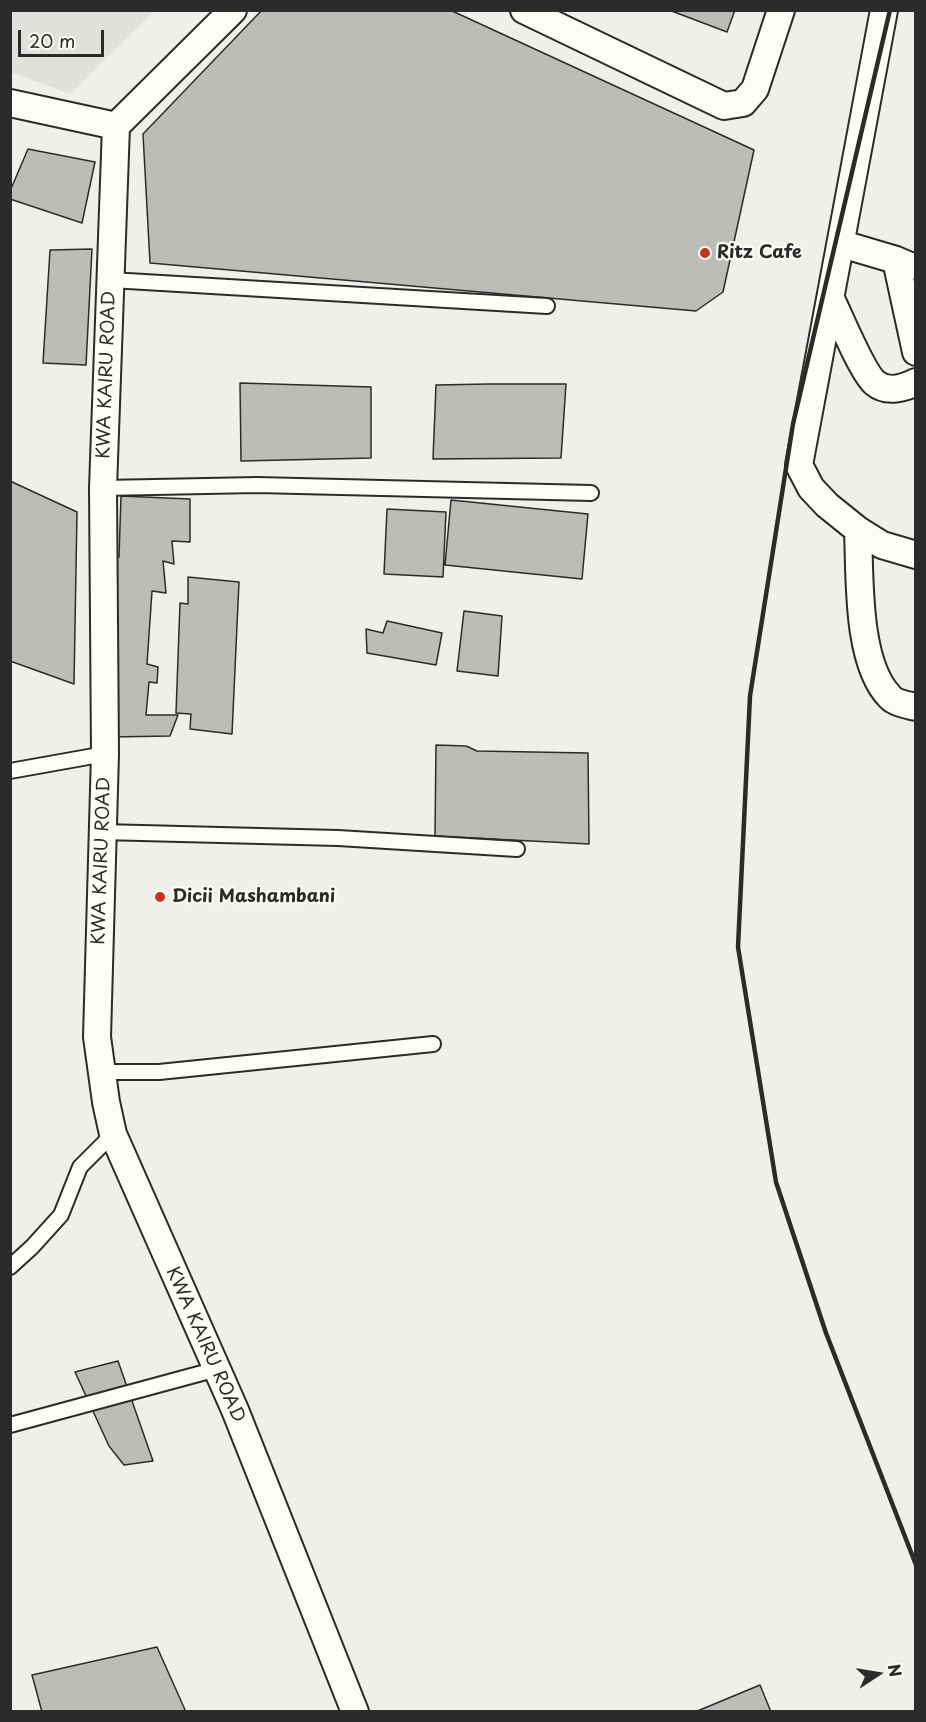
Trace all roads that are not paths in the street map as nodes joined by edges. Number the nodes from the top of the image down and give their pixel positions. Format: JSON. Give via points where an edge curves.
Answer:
{"nodes":[{"id":1,"x":233,"y":10,"type":"edge"},
{"id":2,"x":524,"y":10,"type":"edge"},
{"id":3,"x":781,"y":10,"type":"edge"},
{"id":4,"x":884,"y":10,"type":"edge"},
{"id":5,"x":10,"y":103,"type":"edge"},
{"id":6,"x":116,"y":126,"type":"junction"},
{"id":7,"x":842,"y":244,"type":"junction"},
{"id":8,"x":906,"y":265,"type":"edge"},
{"id":9,"x":111,"y":280,"type":"junction"},
{"id":10,"x":831,"y":299,"type":"junction"},
{"id":11,"x":547,"y":306,"type":"dead end"},
{"id":12,"x":915,"y":352,"type":"edge"},
{"id":13,"x":915,"y":382,"type":"edge"},
{"id":14,"x":104,"y":488,"type":"junction"},
{"id":15,"x":591,"y":493,"type":"dead end"},
{"id":16,"x":858,"y":530,"type":"junction"},
{"id":17,"x":915,"y":555,"type":"edge"},
{"id":18,"x":915,"y":707,"type":"edge"},
{"id":19,"x":105,"y":754,"type":"junction"},
{"id":20,"x":10,"y":771,"type":"edge"},
{"id":21,"x":102,"y":832,"type":"junction"},
{"id":22,"x":517,"y":849,"type":"dead end"},
{"id":23,"x":433,"y":1044,"type":"dead end"},
{"id":24,"x":103,"y":1072,"type":"junction"},
{"id":25,"x":113,"y":1134,"type":"junction"},
{"id":26,"x":10,"y":1267,"type":"edge"},
{"id":27,"x":217,"y":1369,"type":"junction"},
{"id":28,"x":10,"y":1425,"type":"edge"},
{"id":29,"x":355,"y":1712,"type":"edge"}],
"edges":[{"from":1,"to":6,"type":"street"},
{"from":2,"to":3,"type":"street","via":[[724,106],[743,103],[755,89]]},
{"from":4,"to":7,"type":"street"},
{"from":5,"to":6,"type":"street"},
{"from":6,"to":9,"type":"street","name":"KWA KAIRU ROAD"},
{"from":7,"to":8,"type":"street"},
{"from":7,"to":10,"type":"street"},
{"from":8,"to":12,"type":"street"},
{"from":9,"to":11,"type":"lane"},
{"from":9,"to":14,"type":"street","name":"KWA KAIRU ROAD"},
{"from":10,"to":13,"type":"street","via":[[875,383],[895,388]]},
{"from":10,"to":16,"type":"street","via":[[799,465],[811,488],[827,506]]},
{"from":14,"to":15,"type":"lane","via":[[257,485]]},
{"from":14,"to":19,"type":"street","name":"KWA KAIRU ROAD"},
{"from":16,"to":17,"type":"street","via":[[882,545]]},
{"from":16,"to":18,"type":"street","via":[[866,645],[874,673],[891,699]]},
{"from":19,"to":20,"type":"lane"},
{"from":19,"to":21,"type":"street","name":"KWA KAIRU ROAD"},
{"from":21,"to":22,"type":"lane","via":[[338,838]]},
{"from":21,"to":24,"type":"street","name":"KWA KAIRU ROAD","via":[[97,1037]]},
{"from":23,"to":24,"type":"lane","via":[[159,1071]]},
{"from":24,"to":25,"type":"street","name":"KWA KAIRU ROAD"},
{"from":25,"to":26,"type":"lane","via":[[80,1167],[61,1215]]},
{"from":25,"to":27,"type":"street","name":"KWA KAIRU ROAD"},
{"from":27,"to":28,"type":"lane"},
{"from":27,"to":29,"type":"street","name":"KWA KAIRU ROAD"}]}
